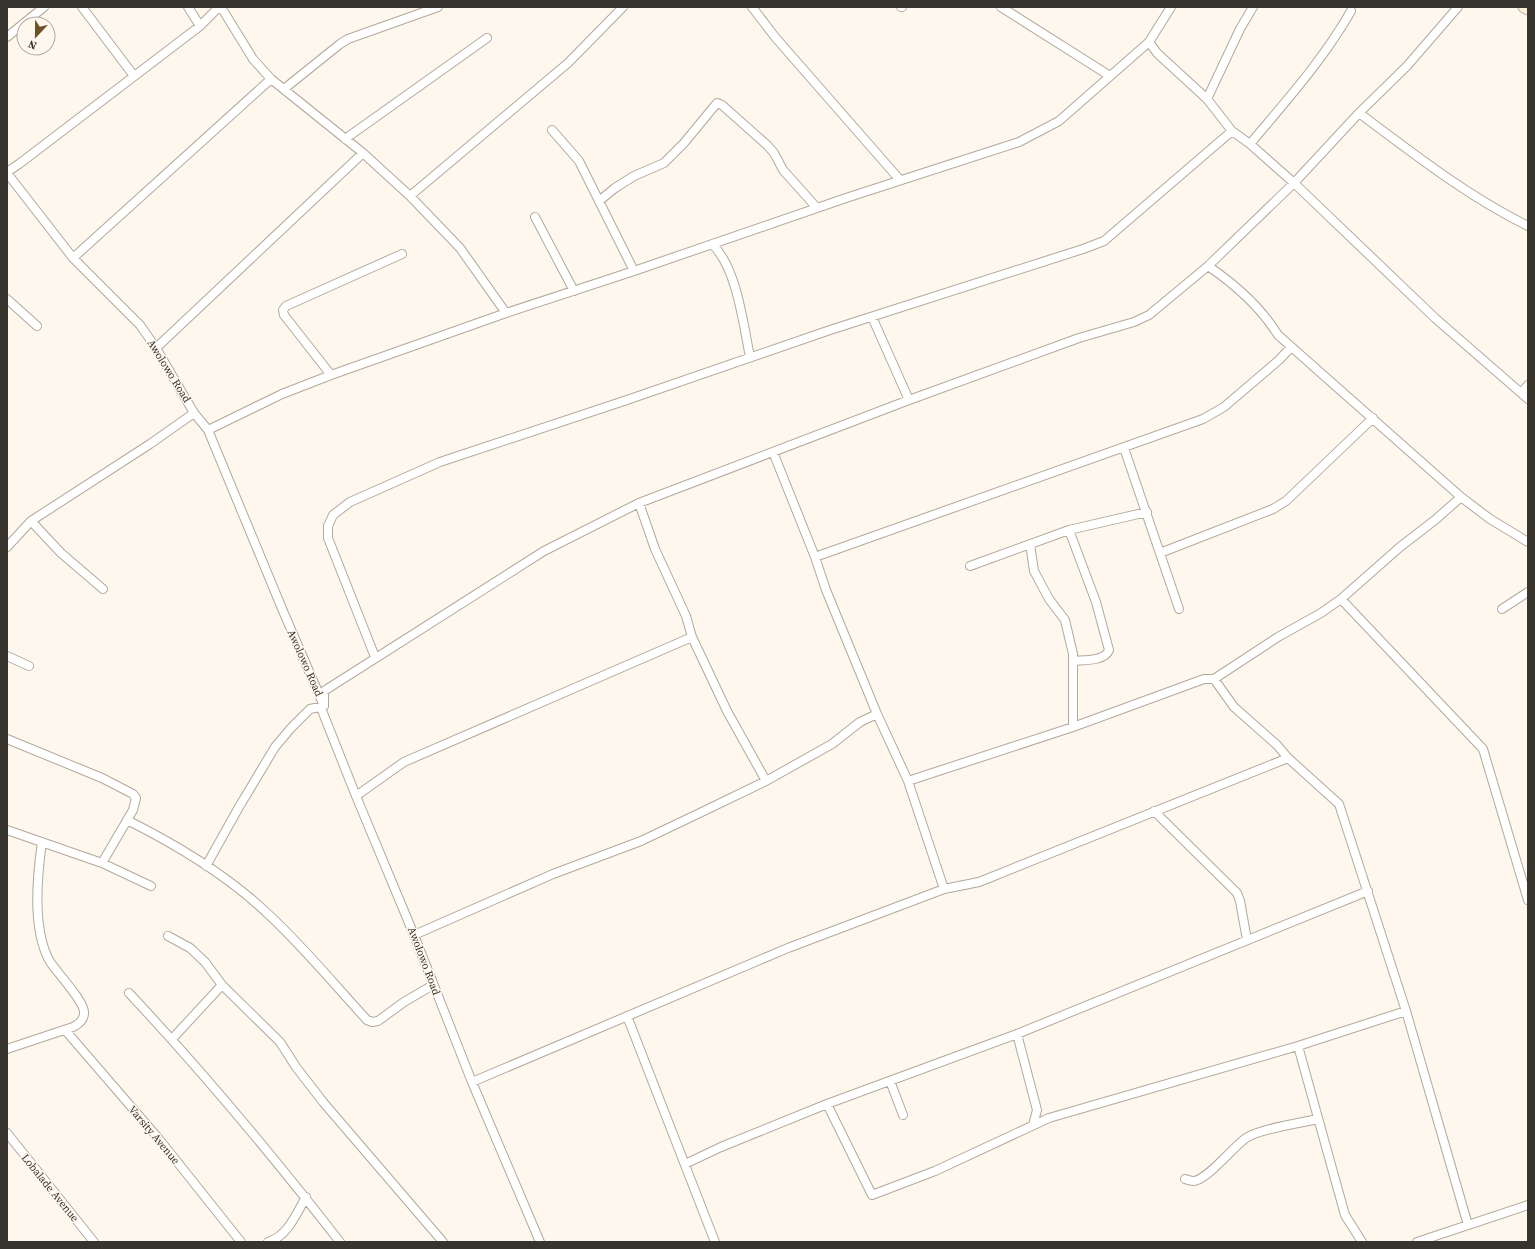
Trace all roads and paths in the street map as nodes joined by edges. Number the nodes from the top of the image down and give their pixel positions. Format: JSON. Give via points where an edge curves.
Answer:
{"nodes":[{"id":1,"x":44,"y":7,"type":"edge"},
{"id":2,"x":82,"y":7,"type":"edge"},
{"id":3,"x":188,"y":7,"type":"edge"},
{"id":4,"x":220,"y":7,"type":"edge"},
{"id":5,"x":438,"y":7,"type":"edge"},
{"id":6,"x":623,"y":7,"type":"edge"},
{"id":7,"x":752,"y":7,"type":"edge"},
{"id":8,"x":1001,"y":7,"type":"edge"},
{"id":9,"x":1171,"y":7,"type":"edge"},
{"id":10,"x":1253,"y":7,"type":"edge"},
{"id":11,"x":1458,"y":7,"type":"edge"},
{"id":12,"x":1524,"y":7,"type":"edge"},
{"id":13,"x":1528,"y":9,"type":"edge"},
{"id":14,"x":1351,"y":11,"type":"dead end"},
{"id":15,"x":200,"y":26,"type":"junction"},
{"id":16,"x":7,"y":37,"type":"edge"},
{"id":17,"x":487,"y":38,"type":"dead end"},
{"id":18,"x":1149,"y":42,"type":"junction"},
{"id":19,"x":134,"y":76,"type":"junction"},
{"id":20,"x":1110,"y":76,"type":"junction"},
{"id":21,"x":271,"y":79,"type":"junction"},
{"id":22,"x":284,"y":89,"type":"junction"},
{"id":23,"x":1207,"y":99,"type":"junction"},
{"id":24,"x":1359,"y":113,"type":"junction"},
{"id":25,"x":552,"y":130,"type":"dead end"},
{"id":26,"x":1232,"y":131,"type":"junction"},
{"id":27,"x":345,"y":139,"type":"junction"},
{"id":28,"x":1250,"y":144,"type":"junction"},
{"id":29,"x":363,"y":153,"type":"junction"},
{"id":30,"x":7,"y":172,"type":"edge"},
{"id":31,"x":900,"y":180,"type":"junction"},
{"id":32,"x":1294,"y":183,"type":"junction"},
{"id":33,"x":410,"y":196,"type":"junction"},
{"id":34,"x":599,"y":201,"type":"junction"},
{"id":35,"x":817,"y":208,"type":"junction"},
{"id":36,"x":536,"y":217,"type":"dead end"},
{"id":37,"x":1528,"y":226,"type":"edge"},
{"id":38,"x":733,"y":237,"type":"junction"},
{"id":39,"x":712,"y":244,"type":"junction"},
{"id":40,"x":720,"y":252,"type":"junction"},
{"id":41,"x":402,"y":254,"type":"dead end"},
{"id":42,"x":73,"y":258,"type":"junction"},
{"id":43,"x":1208,"y":266,"type":"junction"},
{"id":44,"x":634,"y":271,"type":"junction"},
{"id":45,"x":574,"y":291,"type":"junction"},
{"id":46,"x":7,"y":299,"type":"edge"},
{"id":47,"x":506,"y":313,"type":"junction"},
{"id":48,"x":872,"y":317,"type":"junction"},
{"id":49,"x":37,"y":326,"type":"dead end"},
{"id":50,"x":1292,"y":347,"type":"junction"},
{"id":51,"x":156,"y":348,"type":"junction"},
{"id":52,"x":750,"y":357,"type":"junction"},
{"id":53,"x":331,"y":375,"type":"junction"},
{"id":54,"x":1528,"y":385,"type":"edge"},
{"id":55,"x":1521,"y":393,"type":"junction"},
{"id":56,"x":1528,"y":399,"type":"edge"},
{"id":57,"x":909,"y":400,"type":"junction"},
{"id":58,"x":194,"y":413,"type":"junction"},
{"id":59,"x":1373,"y":418,"type":"junction"},
{"id":60,"x":208,"y":430,"type":"junction"},
{"id":61,"x":1124,"y":448,"type":"junction"},
{"id":62,"x":773,"y":452,"type":"junction"},
{"id":63,"x":1461,"y":497,"type":"junction"},
{"id":64,"x":639,"y":502,"type":"junction"},
{"id":65,"x":1147,"y":512,"type":"junction"},
{"id":66,"x":31,"y":521,"type":"junction"},
{"id":67,"x":1069,"y":530,"type":"junction"},
{"id":68,"x":1528,"y":542,"type":"edge"},
{"id":69,"x":1030,"y":544,"type":"junction"},
{"id":70,"x":7,"y":548,"type":"edge"},
{"id":71,"x":1160,"y":553,"type":"junction"},
{"id":72,"x":815,"y":557,"type":"junction"},
{"id":73,"x":970,"y":566,"type":"dead end"},
{"id":74,"x":103,"y":589,"type":"dead end"},
{"id":75,"x":1528,"y":592,"type":"edge"},
{"id":76,"x":1340,"y":599,"type":"junction"},
{"id":77,"x":1179,"y":609,"type":"dead end"},
{"id":78,"x":1502,"y":610,"type":"dead end"},
{"id":79,"x":692,"y":636,"type":"junction"},
{"id":80,"x":7,"y":656,"type":"edge"},
{"id":81,"x":375,"y":657,"type":"junction"},
{"id":82,"x":1074,"y":661,"type":"junction"},
{"id":83,"x":28,"y":666,"type":"dead end"},
{"id":84,"x":1214,"y":679,"type":"junction"},
{"id":85,"x":324,"y":706,"type":"junction"},
{"id":86,"x":877,"y":714,"type":"junction"},
{"id":87,"x":1073,"y":726,"type":"junction"},
{"id":88,"x":7,"y":739,"type":"edge"},
{"id":89,"x":1288,"y":758,"type":"junction"},
{"id":90,"x":766,"y":781,"type":"junction"},
{"id":91,"x":908,"y":781,"type":"junction"},
{"id":92,"x":356,"y":796,"type":"junction"},
{"id":93,"x":1154,"y":811,"type":"junction"},
{"id":94,"x":127,"y":820,"type":"junction"},
{"id":95,"x":7,"y":830,"type":"edge"},
{"id":96,"x":42,"y":842,"type":"junction"},
{"id":97,"x":102,"y":863,"type":"junction"},
{"id":98,"x":206,"y":866,"type":"junction"},
{"id":99,"x":150,"y":886,"type":"dead end"},
{"id":100,"x":944,"y":889,"type":"junction"},
{"id":101,"x":1368,"y":891,"type":"junction"},
{"id":102,"x":1528,"y":900,"type":"edge"},
{"id":103,"x":414,"y":935,"type":"junction"},
{"id":104,"x":168,"y":936,"type":"dead end"},
{"id":105,"x":1247,"y":940,"type":"junction"},
{"id":106,"x":222,"y":985,"type":"junction"},
{"id":107,"x":433,"y":985,"type":"junction"},
{"id":108,"x":128,"y":993,"type":"dead end"},
{"id":109,"x":1406,"y":1012,"type":"junction"},
{"id":110,"x":626,"y":1016,"type":"junction"},
{"id":111,"x":65,"y":1030,"type":"junction"},
{"id":112,"x":1017,"y":1034,"type":"junction"},
{"id":113,"x":172,"y":1039,"type":"junction"},
{"id":114,"x":1298,"y":1046,"type":"junction"},
{"id":115,"x":7,"y":1049,"type":"edge"},
{"id":116,"x":890,"y":1081,"type":"junction"},
{"id":117,"x":472,"y":1082,"type":"junction"},
{"id":118,"x":827,"y":1104,"type":"junction"},
{"id":119,"x":1037,"y":1110,"type":"junction"},
{"id":120,"x":903,"y":1115,"type":"dead end"},
{"id":121,"x":1049,"y":1118,"type":"junction"},
{"id":122,"x":1318,"y":1119,"type":"junction"},
{"id":123,"x":1033,"y":1125,"type":"junction"},
{"id":124,"x":7,"y":1133,"type":"edge"},
{"id":125,"x":685,"y":1164,"type":"junction"},
{"id":126,"x":1185,"y":1179,"type":"dead end"},
{"id":127,"x":306,"y":1197,"type":"junction"},
{"id":128,"x":1528,"y":1205,"type":"edge"},
{"id":129,"x":1468,"y":1225,"type":"junction"},
{"id":130,"x":94,"y":1242,"type":"edge"},
{"id":131,"x":241,"y":1242,"type":"edge"},
{"id":132,"x":268,"y":1242,"type":"edge"},
{"id":133,"x":340,"y":1242,"type":"edge"},
{"id":134,"x":443,"y":1242,"type":"edge"},
{"id":135,"x":540,"y":1242,"type":"edge"},
{"id":136,"x":715,"y":1242,"type":"edge"},
{"id":137,"x":1362,"y":1242,"type":"edge"},
{"id":138,"x":1417,"y":1242,"type":"edge"}],
"edges":[{"from":1,"to":16,"type":"street"},
{"from":2,"to":19,"type":"street"},
{"from":3,"to":15,"type":"street"},
{"from":4,"to":15,"type":"street"},
{"from":4,"to":21,"type":"street","via":[[253,59]]},
{"from":5,"to":22,"type":"street","via":[[348,39]]},
{"from":6,"to":33,"type":"street","via":[[568,63]]},
{"from":7,"to":31,"type":"street","via":[[775,37]]},
{"from":8,"to":20,"type":"street"},
{"from":9,"to":18,"type":"street"},
{"from":10,"to":23,"type":"street"},
{"from":11,"to":24,"type":"street","via":[[1407,66]]},
{"from":12,"to":13,"type":"street"},
{"from":14,"to":28,"type":"street","via":[[1313,68]]},
{"from":15,"to":19,"type":"street"},
{"from":17,"to":27,"type":"street"},
{"from":18,"to":20,"type":"street"},
{"from":18,"to":23,"type":"street","via":[[1157,53]]},
{"from":19,"to":30,"type":"street"},
{"from":20,"to":31,"type":"street","via":[[1059,121],[1019,142]]},
{"from":21,"to":22,"type":"street"},
{"from":21,"to":42,"type":"street"},
{"from":22,"to":27,"type":"street"},
{"from":23,"to":26,"type":"street"},
{"from":24,"to":32,"type":"street"},
{"from":24,"to":37,"type":"street","via":[[1431,167],[1508,217]]},
{"from":25,"to":34,"type":"street","via":[[579,161]]},
{"from":26,"to":28,"type":"street"},
{"from":26,"to":48,"type":"street","via":[[1104,241]]},
{"from":27,"to":29,"type":"street"},
{"from":28,"to":32,"type":"street"},
{"from":29,"to":33,"type":"street"},
{"from":29,"to":51,"type":"street"},
{"from":30,"to":42,"type":"street","name":"Awolowo Road"},
{"from":31,"to":35,"type":"street"},
{"from":32,"to":43,"type":"street"},
{"from":32,"to":55,"type":"street","via":[[1435,318]]},
{"from":33,"to":47,"type":"street","via":[[460,248]]},
{"from":34,"to":35,"type":"street","via":[[634,176],[664,163],[717,103],[767,145],[783,170]]},
{"from":34,"to":44,"type":"street"},
{"from":35,"to":38,"type":"street"},
{"from":36,"to":45,"type":"street"},
{"from":38,"to":39,"type":"street"},
{"from":38,"to":40,"type":"street"},
{"from":39,"to":40,"type":"street"},
{"from":39,"to":44,"type":"street"},
{"from":40,"to":52,"type":"street","via":[[734,283]]},
{"from":41,"to":53,"type":"street","via":[[286,306],[283,310],[284,315]]},
{"from":42,"to":51,"type":"street","name":"Awolowo Road","via":[[130,313]]},
{"from":43,"to":50,"type":"street","via":[[1246,295],[1278,335]]},
{"from":43,"to":57,"type":"street","via":[[1148,315],[1134,322],[1079,338]]},
{"from":44,"to":45,"type":"street"},
{"from":45,"to":47,"type":"street"},
{"from":46,"to":49,"type":"street"},
{"from":47,"to":53,"type":"street"},
{"from":48,"to":52,"type":"street"},
{"from":48,"to":57,"type":"street"},
{"from":50,"to":59,"type":"street"},
{"from":50,"to":61,"type":"street","via":[[1224,407],[1203,419]]},
{"from":51,"to":58,"type":"street","name":"Awolowo Road"},
{"from":52,"to":81,"type":"street","via":[[440,462],[350,502],[333,515],[328,526],[328,538]]},
{"from":53,"to":60,"type":"street","via":[[282,394]]},
{"from":54,"to":55,"type":"street"},
{"from":55,"to":56,"type":"street"},
{"from":57,"to":62,"type":"street"},
{"from":58,"to":60,"type":"street","name":"Awolowo Road"},
{"from":58,"to":66,"type":"street"},
{"from":59,"to":63,"type":"street"},
{"from":59,"to":71,"type":"street","via":[[1286,501],[1272,509]]},
{"from":60,"to":85,"type":"street","name":"Awolowo Road"},
{"from":61,"to":65,"type":"street"},
{"from":61,"to":72,"type":"street"},
{"from":62,"to":64,"type":"street"},
{"from":62,"to":72,"type":"street"},
{"from":63,"to":68,"type":"street","via":[[1490,519]]},
{"from":63,"to":76,"type":"street"},
{"from":64,"to":79,"type":"street","via":[[655,549],[686,616]]},
{"from":64,"to":81,"type":"street","via":[[544,551]]},
{"from":65,"to":67,"type":"street"},
{"from":65,"to":71,"type":"street"},
{"from":66,"to":70,"type":"street"},
{"from":66,"to":74,"type":"street","via":[[61,553]]},
{"from":67,"to":69,"type":"street"},
{"from":67,"to":82,"type":"street","via":[[1096,602],[1109,650],[1101,658]]},
{"from":69,"to":73,"type":"street"},
{"from":69,"to":82,"type":"street","via":[[1034,572],[1049,599],[1065,620]]},
{"from":71,"to":77,"type":"street"},
{"from":72,"to":86,"type":"street"},
{"from":75,"to":78,"type":"street"},
{"from":76,"to":84,"type":"street"},
{"from":76,"to":102,"type":"street","via":[[1484,749]]},
{"from":79,"to":90,"type":"street","via":[[727,711]]},
{"from":79,"to":92,"type":"street","via":[[404,762]]},
{"from":80,"to":83,"type":"street"},
{"from":81,"to":85,"type":"street","via":[[324,691]]},
{"from":82,"to":87,"type":"street"},
{"from":84,"to":87,"type":"street","via":[[1204,679]]},
{"from":84,"to":89,"type":"street","via":[[1234,707]]},
{"from":85,"to":92,"type":"street","name":"Awolowo Road","via":[[321,708]]},
{"from":85,"to":98,"type":"street","via":[[310,709],[276,746]]},
{"from":86,"to":90,"type":"street","via":[[860,722],[832,744]]},
{"from":86,"to":91,"type":"street"},
{"from":87,"to":91,"type":"street"},
{"from":88,"to":94,"type":"street","via":[[102,778],[133,794],[136,804]]},
{"from":89,"to":93,"type":"street"},
{"from":89,"to":101,"type":"street","via":[[1339,804]]},
{"from":90,"to":103,"type":"street","via":[[641,841],[553,874]]},
{"from":91,"to":100,"type":"street"},
{"from":92,"to":103,"type":"street","name":"Awolowo Road"},
{"from":93,"to":100,"type":"street","via":[[979,882]]},
{"from":93,"to":105,"type":"street","via":[[1237,893]]},
{"from":94,"to":97,"type":"street"},
{"from":94,"to":98,"type":"street","via":[[160,836]]},
{"from":95,"to":96,"type":"street"},
{"from":96,"to":97,"type":"street"},
{"from":96,"to":111,"type":"street","via":[[38,872],[38,923],[42,945],[84,1012],[80,1023]]},
{"from":97,"to":99,"type":"street"},
{"from":98,"to":107,"type":"street","via":[[266,912],[303,948],[367,1020],[378,1021]]},
{"from":100,"to":110,"type":"street","via":[[788,948]]},
{"from":101,"to":105,"type":"street"},
{"from":101,"to":109,"type":"street"},
{"from":103,"to":107,"type":"street","name":"Awolowo Road"},
{"from":104,"to":106,"type":"street","via":[[190,948],[205,962]]},
{"from":105,"to":112,"type":"street"},
{"from":106,"to":113,"type":"street"},
{"from":106,"to":134,"type":"street","via":[[280,1042],[323,1102]]},
{"from":107,"to":117,"type":"street","name":"Awolowo Road"},
{"from":108,"to":113,"type":"street"},
{"from":109,"to":114,"type":"street"},
{"from":109,"to":129,"type":"street"},
{"from":110,"to":117,"type":"street"},
{"from":110,"to":125,"type":"street"},
{"from":111,"to":115,"type":"street"},
{"from":111,"to":131,"type":"street","name":"Varsity Avenue","via":[[159,1139]]},
{"from":112,"to":116,"type":"street"},
{"from":112,"to":119,"type":"street"},
{"from":113,"to":127,"type":"street"},
{"from":114,"to":121,"type":"street"},
{"from":114,"to":122,"type":"street"},
{"from":116,"to":118,"type":"street"},
{"from":116,"to":120,"type":"street"},
{"from":117,"to":135,"type":"street","name":"Awolowo Road"},
{"from":118,"to":123,"type":"street","via":[[872,1195],[935,1171]]},
{"from":118,"to":125,"type":"street"},
{"from":119,"to":121,"type":"street"},
{"from":119,"to":123,"type":"street"},
{"from":121,"to":123,"type":"street"},
{"from":122,"to":126,"type":"street","via":[[1247,1137],[1199,1179]]},
{"from":122,"to":137,"type":"street","via":[[1345,1215]]},
{"from":124,"to":130,"type":"street","name":"Lobalade Avenue"},
{"from":125,"to":136,"type":"street"},
{"from":127,"to":132,"type":"street","via":[[285,1232]]},
{"from":127,"to":133,"type":"street"},
{"from":128,"to":129,"type":"street"},
{"from":129,"to":138,"type":"street"}]}
